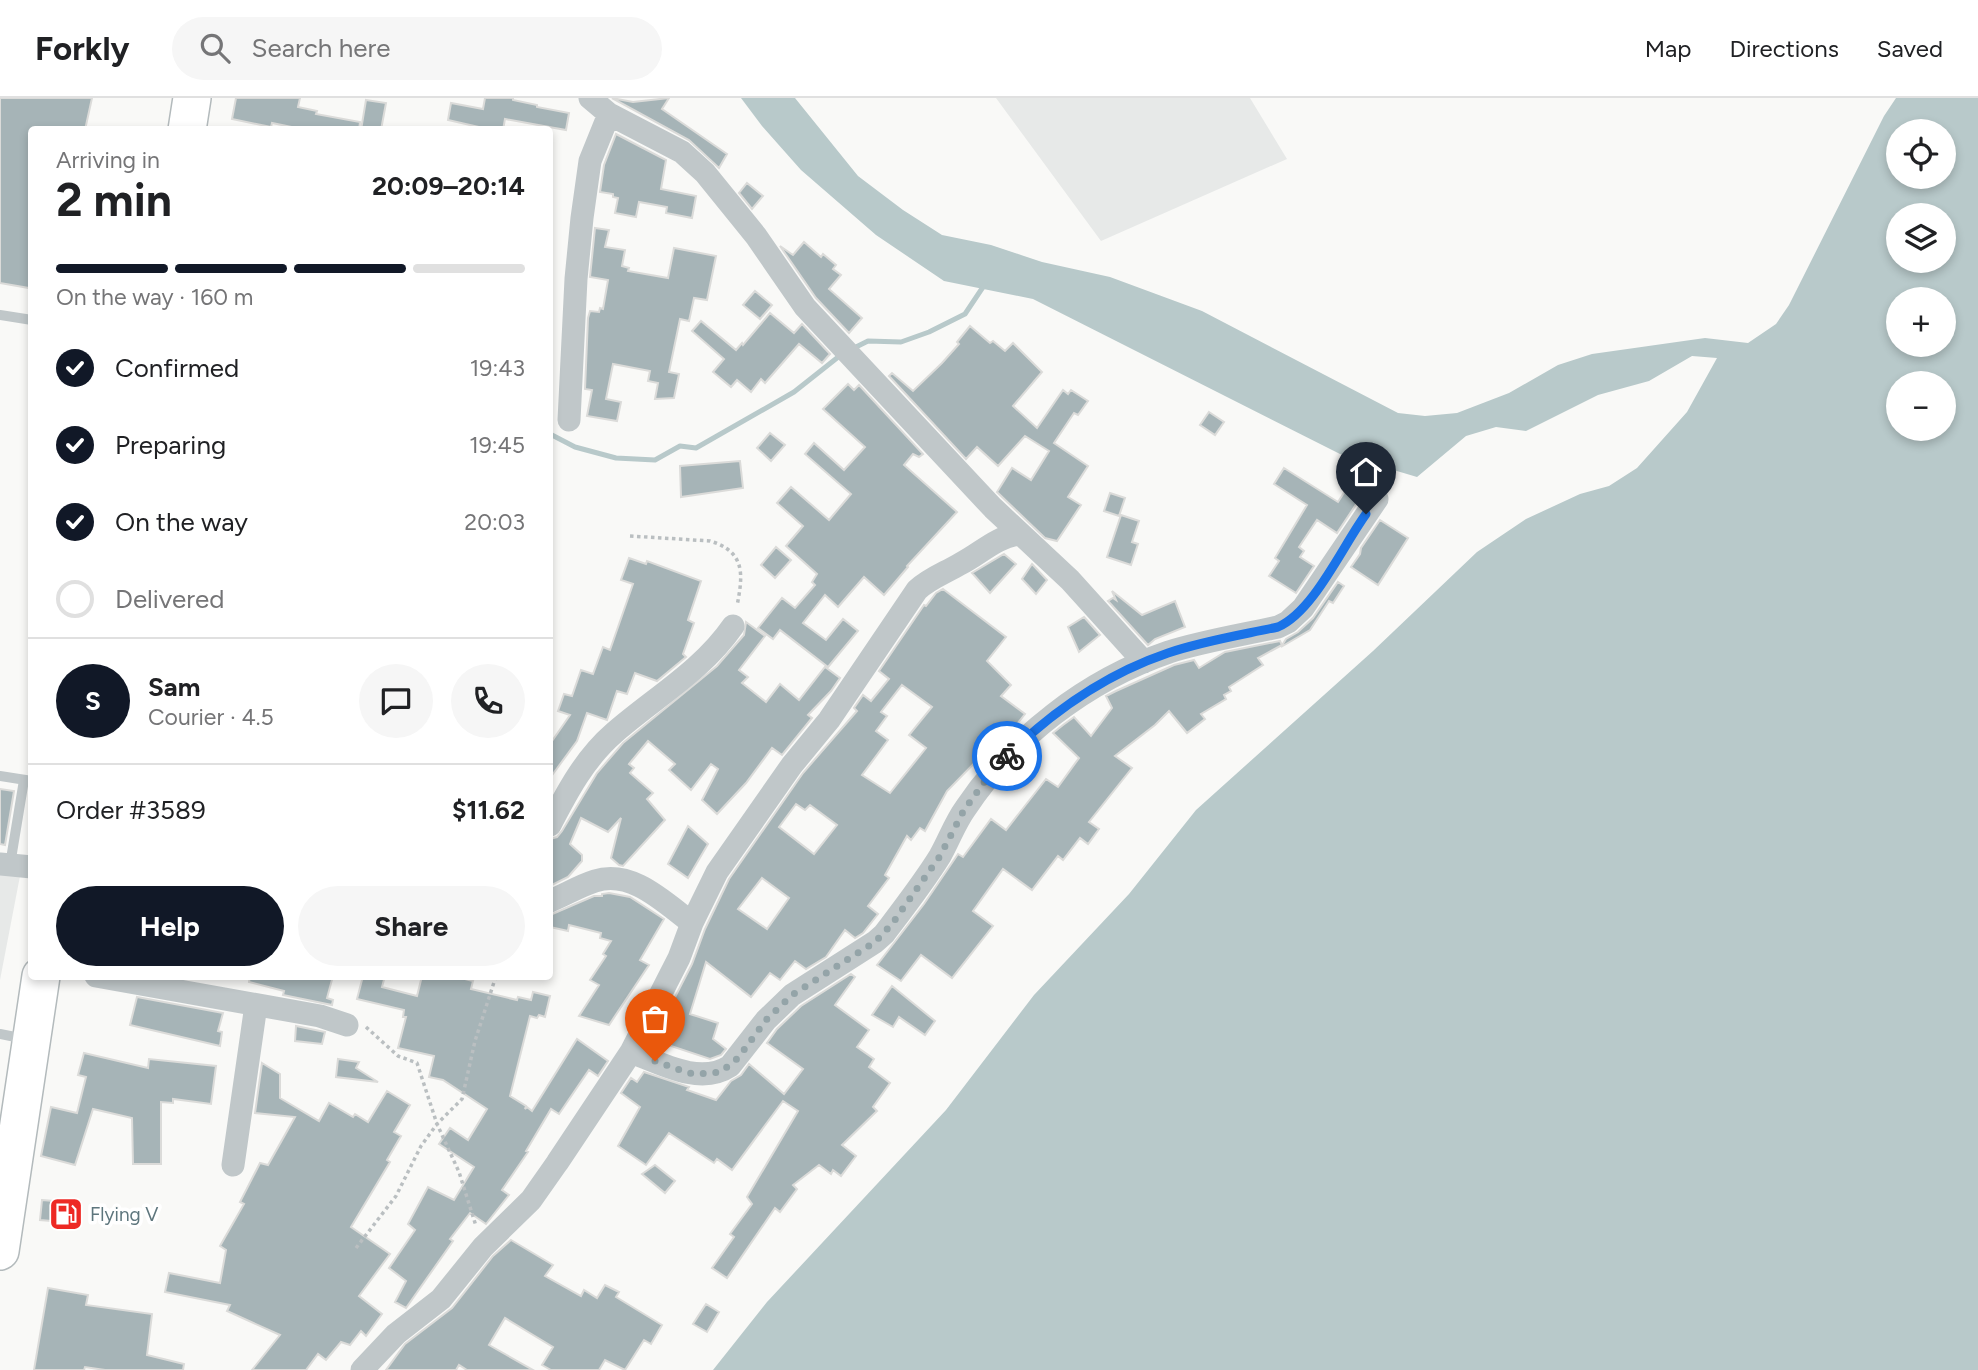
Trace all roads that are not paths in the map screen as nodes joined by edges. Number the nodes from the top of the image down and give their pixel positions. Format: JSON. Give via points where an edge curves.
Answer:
{"nodes":[{"id":1,"x":192,"y":98,"type":"edge"},
{"id":2,"x":590,"y":98,"type":"edge"},
{"id":3,"x":609,"y":114,"type":"junction"},
{"id":4,"x":188,"y":126,"type":"edge"},
{"id":5,"x":0,"y":315,"type":"edge"},
{"id":6,"x":28,"y":319,"type":"edge"},
{"id":7,"x":569,"y":420,"type":"dead end"},
{"id":8,"x":1377,"y":499,"type":"dead end"},
{"id":9,"x":1020,"y":534,"type":"junction"},
{"id":10,"x":733,"y":626,"type":"road end"},
{"id":11,"x":1144,"y":662,"type":"junction"},
{"id":12,"x":0,"y":776,"type":"edge"},
{"id":13,"x":28,"y":780,"type":"edge"},
{"id":14,"x":553,"y":819,"type":"edge"},
{"id":15,"x":14,"y":865,"type":"edge"},
{"id":16,"x":553,"y":900,"type":"edge"},
{"id":17,"x":692,"y":923,"type":"junction"},
{"id":18,"x":39,"y":980,"type":"edge"},
{"id":19,"x":118,"y":980,"type":"edge"},
{"id":20,"x":256,"y":1005,"type":"junction"},
{"id":21,"x":347,"y":1025,"type":"road end"},
{"id":22,"x":16,"y":1037,"type":"edge"},
{"id":23,"x":631,"y":1052,"type":"junction"},
{"id":24,"x":233,"y":1165,"type":"dead end"},
{"id":25,"x":0,"y":1251,"type":"edge"},
{"id":26,"x":362,"y":1370,"type":"edge"}],
"edges":[{"from":1,"to":4,"type":"highway"},
{"from":2,"to":3,"type":"street"},
{"from":3,"to":7,"type":"street","via":[[590,161],[582,218]]},
{"from":3,"to":9,"type":"street","via":[[682,152],[705,173],[805,307]]},
{"from":5,"to":6,"type":"lane"},
{"from":8,"to":11,"type":"street","via":[[1311,598],[1289,622]]},
{"from":9,"to":11,"type":"street","via":[[1070,580]]},
{"from":9,"to":17,"type":"street","via":[[999,540],[917,590],[830,720],[792,765],[717,872]]},
{"from":10,"to":14,"type":"street","via":[[702,663],[613,733],[576,777]]},
{"from":11,"to":23,"type":"street","via":[[1094,687],[1027,736],[993,770],[964,810],[940,856],[884,934],[786,1000],[730,1066],[721,1072],[698,1074]]},
{"from":12,"to":13,"type":"lane"},
{"from":13,"to":15,"type":"lane"},
{"from":16,"to":17,"type":"street","via":[[596,881],[622,879],[655,895]]},
{"from":17,"to":23,"type":"street"},
{"from":18,"to":22,"type":"highway"},
{"from":19,"to":20,"type":"street"},
{"from":20,"to":21,"type":"street"},
{"from":20,"to":24,"type":"street"},
{"from":22,"to":25,"type":"highway"},
{"from":23,"to":26,"type":"street","via":[[531,1200],[483,1247],[441,1299],[396,1334]]}]}
